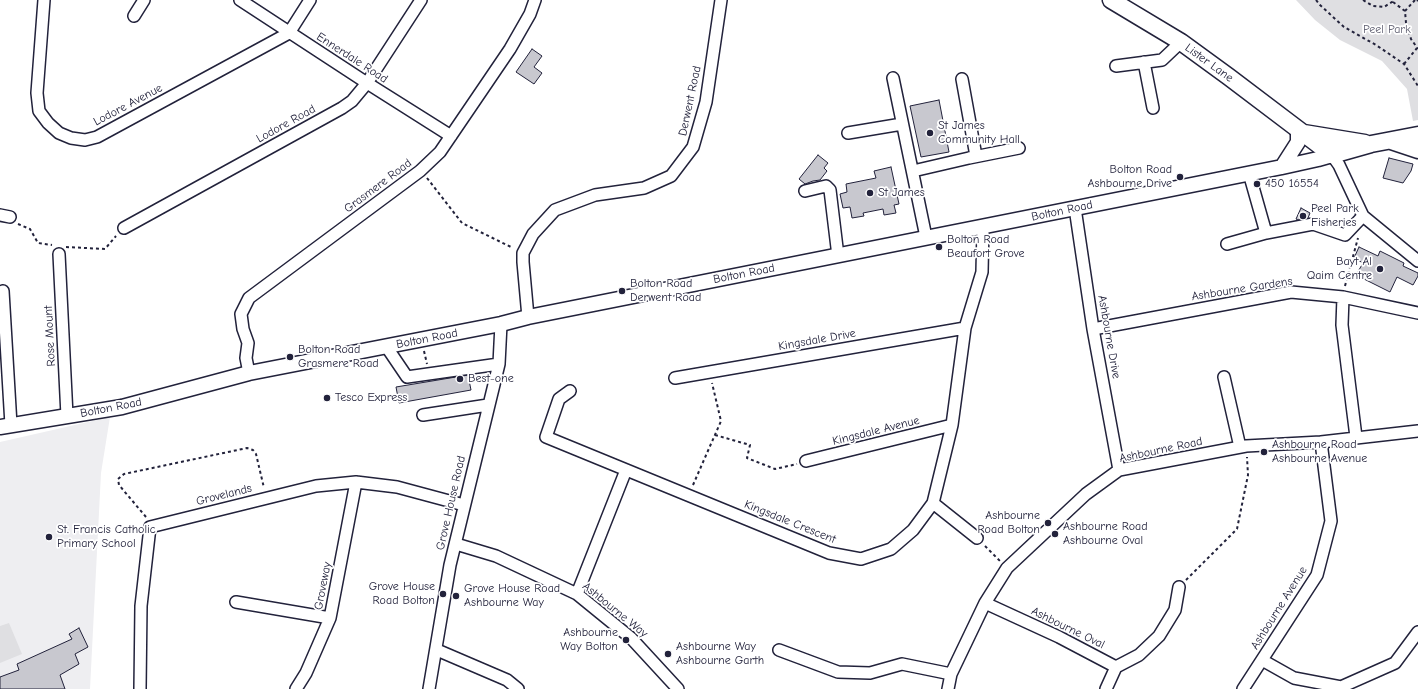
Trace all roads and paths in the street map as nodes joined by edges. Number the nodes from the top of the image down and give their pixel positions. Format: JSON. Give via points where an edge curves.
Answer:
{"nodes":[{"id":1,"x":44,"y":0,"type":"edge"},
{"id":2,"x":144,"y":0,"type":"edge"},
{"id":3,"x":240,"y":0,"type":"edge"},
{"id":4,"x":310,"y":0,"type":"edge"},
{"id":5,"x":421,"y":0,"type":"edge"},
{"id":6,"x":535,"y":0,"type":"edge"},
{"id":7,"x":721,"y":0,"type":"edge"},
{"id":8,"x":1112,"y":0,"type":"edge"},
{"id":9,"x":1316,"y":0,"type":"edge"},
{"id":10,"x":1321,"y":0,"type":"edge"},
{"id":11,"x":1363,"y":0,"type":"edge"},
{"id":12,"x":1417,"y":0,"type":"edge"},
{"id":13,"x":1394,"y":1,"type":"edge"},
{"id":14,"x":1320,"y":5,"type":"junction"},
{"id":15,"x":1405,"y":10,"type":"junction"},
{"id":16,"x":134,"y":16,"type":"dead end"},
{"id":17,"x":289,"y":33,"type":"junction"},
{"id":18,"x":1181,"y":42,"type":"junction"},
{"id":19,"x":1417,"y":49,"type":"edge"},
{"id":20,"x":1144,"y":62,"type":"junction"},
{"id":21,"x":1404,"y":64,"type":"junction"},
{"id":22,"x":1116,"y":66,"type":"dead end"},
{"id":23,"x":893,"y":78,"type":"dead end"},
{"id":24,"x":962,"y":79,"type":"dead end"},
{"id":25,"x":366,"y":83,"type":"junction"},
{"id":26,"x":1418,"y":86,"type":"edge"},
{"id":27,"x":1153,"y":108,"type":"dead end"},
{"id":28,"x":902,"y":124,"type":"junction"},
{"id":29,"x":1300,"y":130,"type":"junction"},
{"id":30,"x":848,"y":133,"type":"dead end"},
{"id":31,"x":1418,"y":135,"type":"edge"},
{"id":32,"x":451,"y":136,"type":"junction"},
{"id":33,"x":1389,"y":141,"type":"junction"},
{"id":34,"x":1371,"y":144,"type":"junction"},
{"id":35,"x":1019,"y":148,"type":"dead end"},
{"id":36,"x":1418,"y":150,"type":"edge"},
{"id":37,"x":1332,"y":155,"type":"junction"},
{"id":38,"x":976,"y":156,"type":"junction"},
{"id":39,"x":1282,"y":167,"type":"junction"},
{"id":40,"x":420,"y":171,"type":"junction"},
{"id":41,"x":912,"y":171,"type":"junction"},
{"id":42,"x":1249,"y":173,"type":"junction"},
{"id":43,"x":805,"y":191,"type":"dead end"},
{"id":44,"x":1075,"y":208,"type":"junction"},
{"id":45,"x":5,"y":216,"type":"edge"},
{"id":46,"x":1363,"y":216,"type":"junction"},
{"id":47,"x":983,"y":227,"type":"junction"},
{"id":48,"x":124,"y":228,"type":"joint"},
{"id":49,"x":1266,"y":233,"type":"junction"},
{"id":50,"x":926,"y":237,"type":"junction"},
{"id":51,"x":1358,"y":238,"type":"dead end"},
{"id":52,"x":1227,"y":244,"type":"dead end"},
{"id":53,"x":61,"y":249,"type":"junction"},
{"id":54,"x":523,"y":253,"type":"junction"},
{"id":55,"x":838,"y":256,"type":"junction"},
{"id":56,"x":1418,"y":261,"type":"edge"},
{"id":57,"x":3,"y":291,"type":"dead end"},
{"id":58,"x":1343,"y":297,"type":"junction"},
{"id":59,"x":1418,"y":313,"type":"edge"},
{"id":60,"x":528,"y":317,"type":"junction"},
{"id":61,"x":501,"y":324,"type":"junction"},
{"id":62,"x":965,"y":328,"type":"junction"},
{"id":63,"x":1093,"y":329,"type":"junction"},
{"id":64,"x":422,"y":340,"type":"junction"},
{"id":65,"x":386,"y":346,"type":"junction"},
{"id":66,"x":499,"y":364,"type":"junction"},
{"id":67,"x":710,"y":372,"type":"junction"},
{"id":68,"x":249,"y":373,"type":"junction"},
{"id":69,"x":430,"y":374,"type":"junction"},
{"id":70,"x":1224,"y":377,"type":"dead end"},
{"id":71,"x":675,"y":378,"type":"dead end"},
{"id":72,"x":570,"y":391,"type":"dead end"},
{"id":73,"x":488,"y":405,"type":"junction"},
{"id":74,"x":423,"y":415,"type":"dead end"},
{"id":75,"x":67,"y":416,"type":"junction"},
{"id":76,"x":952,"y":425,"type":"junction"},
{"id":77,"x":5,"y":426,"type":"edge"},
{"id":78,"x":1418,"y":431,"type":"edge"},
{"id":79,"x":715,"y":435,"type":"junction"},
{"id":80,"x":1356,"y":437,"type":"junction"},
{"id":81,"x":1321,"y":442,"type":"junction"},
{"id":82,"x":1243,"y":446,"type":"junction"},
{"id":83,"x":806,"y":461,"type":"joint"},
{"id":84,"x":626,"y":470,"type":"junction"},
{"id":85,"x":1119,"y":470,"type":"junction"},
{"id":86,"x":356,"y":482,"type":"junction"},
{"id":87,"x":688,"y":495,"type":"junction"},
{"id":88,"x":266,"y":498,"type":"junction"},
{"id":89,"x":933,"y":503,"type":"junction"},
{"id":90,"x":464,"y":505,"type":"junction"},
{"id":91,"x":150,"y":527,"type":"junction"},
{"id":92,"x":977,"y":538,"type":"joint"},
{"id":93,"x":456,"y":544,"type":"junction"},
{"id":94,"x":1007,"y":568,"type":"junction"},
{"id":95,"x":1179,"y":587,"type":"joint"},
{"id":96,"x":577,"y":594,"type":"junction"},
{"id":97,"x":236,"y":602,"type":"dead end"},
{"id":98,"x":985,"y":603,"type":"junction"},
{"id":99,"x":330,"y":618,"type":"junction"},
{"id":100,"x":1418,"y":632,"type":"edge"},
{"id":101,"x":436,"y":650,"type":"junction"},
{"id":102,"x":779,"y":650,"type":"dead end"},
{"id":103,"x":1262,"y":660,"type":"junction"},
{"id":104,"x":1116,"y":667,"type":"junction"},
{"id":105,"x":952,"y":674,"type":"junction"},
{"id":106,"x":1341,"y":688,"type":"edge"},
{"id":107,"x":140,"y":689,"type":"edge"},
{"id":108,"x":296,"y":689,"type":"edge"},
{"id":109,"x":429,"y":689,"type":"edge"},
{"id":110,"x":518,"y":689,"type":"edge"},
{"id":111,"x":678,"y":689,"type":"edge"},
{"id":112,"x":948,"y":689,"type":"edge"},
{"id":113,"x":1106,"y":689,"type":"edge"},
{"id":114,"x":1243,"y":689,"type":"edge"}],
"edges":[{"from":1,"to":17,"type":"street","name":"Lodore Avenue","via":[[37,93],[39,111],[59,133],[85,140],[97,137]]},
{"from":2,"to":16,"type":"street"},
{"from":3,"to":17,"type":"street","name":"Ennerdale Road"},
{"from":4,"to":17,"type":"street"},
{"from":5,"to":25,"type":"street","name":"Lodore Road"},
{"from":6,"to":32,"type":"street","name":"Grasmere Road","via":[[510,49]]},
{"from":7,"to":54,"type":"street","name":"Derwent Road","via":[[706,102],[694,147],[671,176],[644,188],[596,196],[555,210],[533,234]]},
{"from":8,"to":18,"type":"highway","name":"Lister Lane"},
{"from":9,"to":14,"type":"path"},
{"from":10,"to":14,"type":"path"},
{"from":11,"to":13,"type":"path","via":[[1373,6],[1384,7]]},
{"from":12,"to":15,"type":"path"},
{"from":13,"to":15,"type":"path"},
{"from":14,"to":21,"type":"path","via":[[1344,27]]},
{"from":15,"to":19,"type":"path","via":[[1406,23]]},
{"from":17,"to":25,"type":"street","name":"Ennerdale Road"},
{"from":18,"to":20,"type":"street","via":[[1162,60]]},
{"from":18,"to":29,"type":"highway","name":"Lister Lane"},
{"from":19,"to":21,"type":"path"},
{"from":20,"to":22,"type":"street"},
{"from":20,"to":27,"type":"street"},
{"from":21,"to":26,"type":"path"},
{"from":23,"to":28,"type":"street"},
{"from":24,"to":38,"type":"street"},
{"from":25,"to":32,"type":"street","name":"Ennerdale Road"},
{"from":25,"to":48,"type":"street","name":"Lodore Road","via":[[352,101],[342,108]]},
{"from":28,"to":30,"type":"street"},
{"from":28,"to":41,"type":"street"},
{"from":29,"to":34,"type":"highway","name":"Lister Lane"},
{"from":29,"to":37,"type":"highway","name":"Lister Lane"},
{"from":29,"to":39,"type":"main road","via":[[1298,142]]},
{"from":31,"to":33,"type":"highway","name":"Bolton Road"},
{"from":32,"to":40,"type":"street","name":"Grasmere Road","via":[[440,152]]},
{"from":33,"to":34,"type":"highway","name":"Bolton Road"},
{"from":33,"to":36,"type":"highway"},
{"from":34,"to":37,"type":"highway","name":"Bolton Road"},
{"from":35,"to":38,"type":"street"},
{"from":37,"to":39,"type":"main road","name":"Bolton Road"},
{"from":37,"to":46,"type":"street","via":[[1339,164]]},
{"from":38,"to":41,"type":"street"},
{"from":39,"to":42,"type":"main road","name":"Bolton Road"},
{"from":40,"to":54,"type":"path","via":[[462,223]]},
{"from":40,"to":68,"type":"street","name":"Grasmere Road","via":[[249,298],[241,314],[248,343],[246,358]]},
{"from":41,"to":50,"type":"street"},
{"from":42,"to":44,"type":"main road","name":"Bolton Road"},
{"from":42,"to":49,"type":"street"},
{"from":43,"to":55,"type":"street","via":[[826,186],[830,190]]},
{"from":44,"to":47,"type":"main road","name":"Bolton Road"},
{"from":44,"to":63,"type":"street","name":"Ashbourne Drive"},
{"from":45,"to":53,"type":"path","via":[[30,229],[38,243]]},
{"from":46,"to":49,"type":"street","via":[[1345,235],[1313,224]]},
{"from":46,"to":56,"type":"street"},
{"from":47,"to":50,"type":"main road","name":"Bolton Road"},
{"from":47,"to":62,"type":"street","name":"Kingsdale Crescent","via":[[982,272]]},
{"from":48,"to":53,"type":"path","via":[[105,249]]},
{"from":49,"to":52,"type":"street"},
{"from":50,"to":55,"type":"main road","name":"Bolton Road"},
{"from":51,"to":58,"type":"path"},
{"from":53,"to":75,"type":"street","name":"Rose Mount"},
{"from":54,"to":60,"type":"street"},
{"from":55,"to":60,"type":"main road","name":"Bolton Road"},
{"from":57,"to":77,"type":"street"},
{"from":58,"to":59,"type":"street","name":"Ashbourne Gardens"},
{"from":58,"to":63,"type":"street","name":"Ashbourne Gardens","via":[[1291,292]]},
{"from":58,"to":80,"type":"street","via":[[1342,325]]},
{"from":60,"to":61,"type":"main road","name":"Bolton Road"},
{"from":61,"to":64,"type":"main road","name":"Bolton Road"},
{"from":61,"to":66,"type":"street","name":"Grove House Road"},
{"from":62,"to":67,"type":"street","name":"Kingsdale Drive"},
{"from":62,"to":76,"type":"street","name":"Kingsdale Crescent"},
{"from":63,"to":85,"type":"street","name":"Ashbourne Drive"},
{"from":64,"to":65,"type":"main road","name":"Bolton Road"},
{"from":64,"to":69,"type":"path"},
{"from":65,"to":68,"type":"main road","name":"Bolton Road"},
{"from":65,"to":69,"type":"street","via":[[407,377]]},
{"from":66,"to":69,"type":"street"},
{"from":66,"to":73,"type":"street","name":"Grove House Road"},
{"from":67,"to":71,"type":"street","name":"Kingsdale Drive"},
{"from":67,"to":79,"type":"path","via":[[721,421]]},
{"from":68,"to":75,"type":"main road","name":"Bolton Road","via":[[122,407]]},
{"from":70,"to":82,"type":"street"},
{"from":72,"to":84,"type":"street","name":"Kingsdale Crescent","via":[[559,399],[546,437]]},
{"from":73,"to":74,"type":"street"},
{"from":73,"to":90,"type":"street","name":"Grove House Road"},
{"from":75,"to":77,"type":"main road","name":"Bolton Road"},
{"from":76,"to":83,"type":"street","name":"Kingsdale Avenue"},
{"from":76,"to":89,"type":"street","name":"Kingsdale Crescent"},
{"from":78,"to":80,"type":"street","name":"Ashbourne Road"},
{"from":79,"to":83,"type":"path","via":[[750,445],[747,458],[775,469]]},
{"from":79,"to":87,"type":"path"},
{"from":80,"to":81,"type":"street","name":"Ashbourne Road"},
{"from":81,"to":82,"type":"street","name":"Ashbourne Road"},
{"from":81,"to":103,"type":"street","name":"Ashbourne Avenue","via":[[1331,521],[1317,575]]},
{"from":82,"to":85,"type":"street","name":"Ashbourne Road"},
{"from":82,"to":95,"type":"path","via":[[1248,475],[1236,529]]},
{"from":84,"to":87,"type":"street","name":"Kingsdale Crescent"},
{"from":84,"to":96,"type":"street"},
{"from":85,"to":94,"type":"street","name":"Ashbourne Road","via":[[1086,494]]},
{"from":86,"to":88,"type":"street","name":"Grovelands","via":[[316,486]]},
{"from":86,"to":90,"type":"street","name":"Grovelands","via":[[397,487]]},
{"from":86,"to":99,"type":"street","name":"Groveway"},
{"from":87,"to":89,"type":"street","name":"Kingsdale Crescent","via":[[829,553],[861,558],[891,549],[913,530]]},
{"from":88,"to":91,"type":"street","name":"Grovelands"},
{"from":88,"to":91,"type":"path","via":[[256,454],[247,448],[124,474],[118,479],[119,485],[147,518]]},
{"from":89,"to":92,"type":"street"},
{"from":90,"to":93,"type":"street","name":"Grove House Road"},
{"from":91,"to":107,"type":"street","via":[[141,606]]},
{"from":92,"to":94,"type":"path"},
{"from":93,"to":96,"type":"street","name":"Ashbourne Way","via":[[496,556]]},
{"from":93,"to":101,"type":"street","name":"Grove House Road","via":[[450,565]]},
{"from":94,"to":98,"type":"street","name":"Ashbourne Road"},
{"from":95,"to":104,"type":"street","via":[[1175,610],[1159,636],[1139,655]]},
{"from":96,"to":111,"type":"street","name":"Ashbourne Way","via":[[632,638]]},
{"from":97,"to":99,"type":"street"},
{"from":98,"to":104,"type":"street","name":"Ashbourne Oval"},
{"from":98,"to":105,"type":"street","name":"Ashbourne Road"},
{"from":99,"to":108,"type":"street","name":"Groveway","via":[[306,673]]},
{"from":100,"to":106,"type":"street","via":[[1395,663]]},
{"from":101,"to":109,"type":"street","name":"Grove House Road"},
{"from":101,"to":110,"type":"street","via":[[507,680]]},
{"from":102,"to":105,"type":"street","via":[[838,672],[870,673],[902,664]]},
{"from":103,"to":106,"type":"street","via":[[1294,678]]},
{"from":103,"to":114,"type":"street","name":"Ashbourne Avenue"},
{"from":104,"to":113,"type":"street"},
{"from":105,"to":112,"type":"street","name":"Ashbourne Road"}]}
